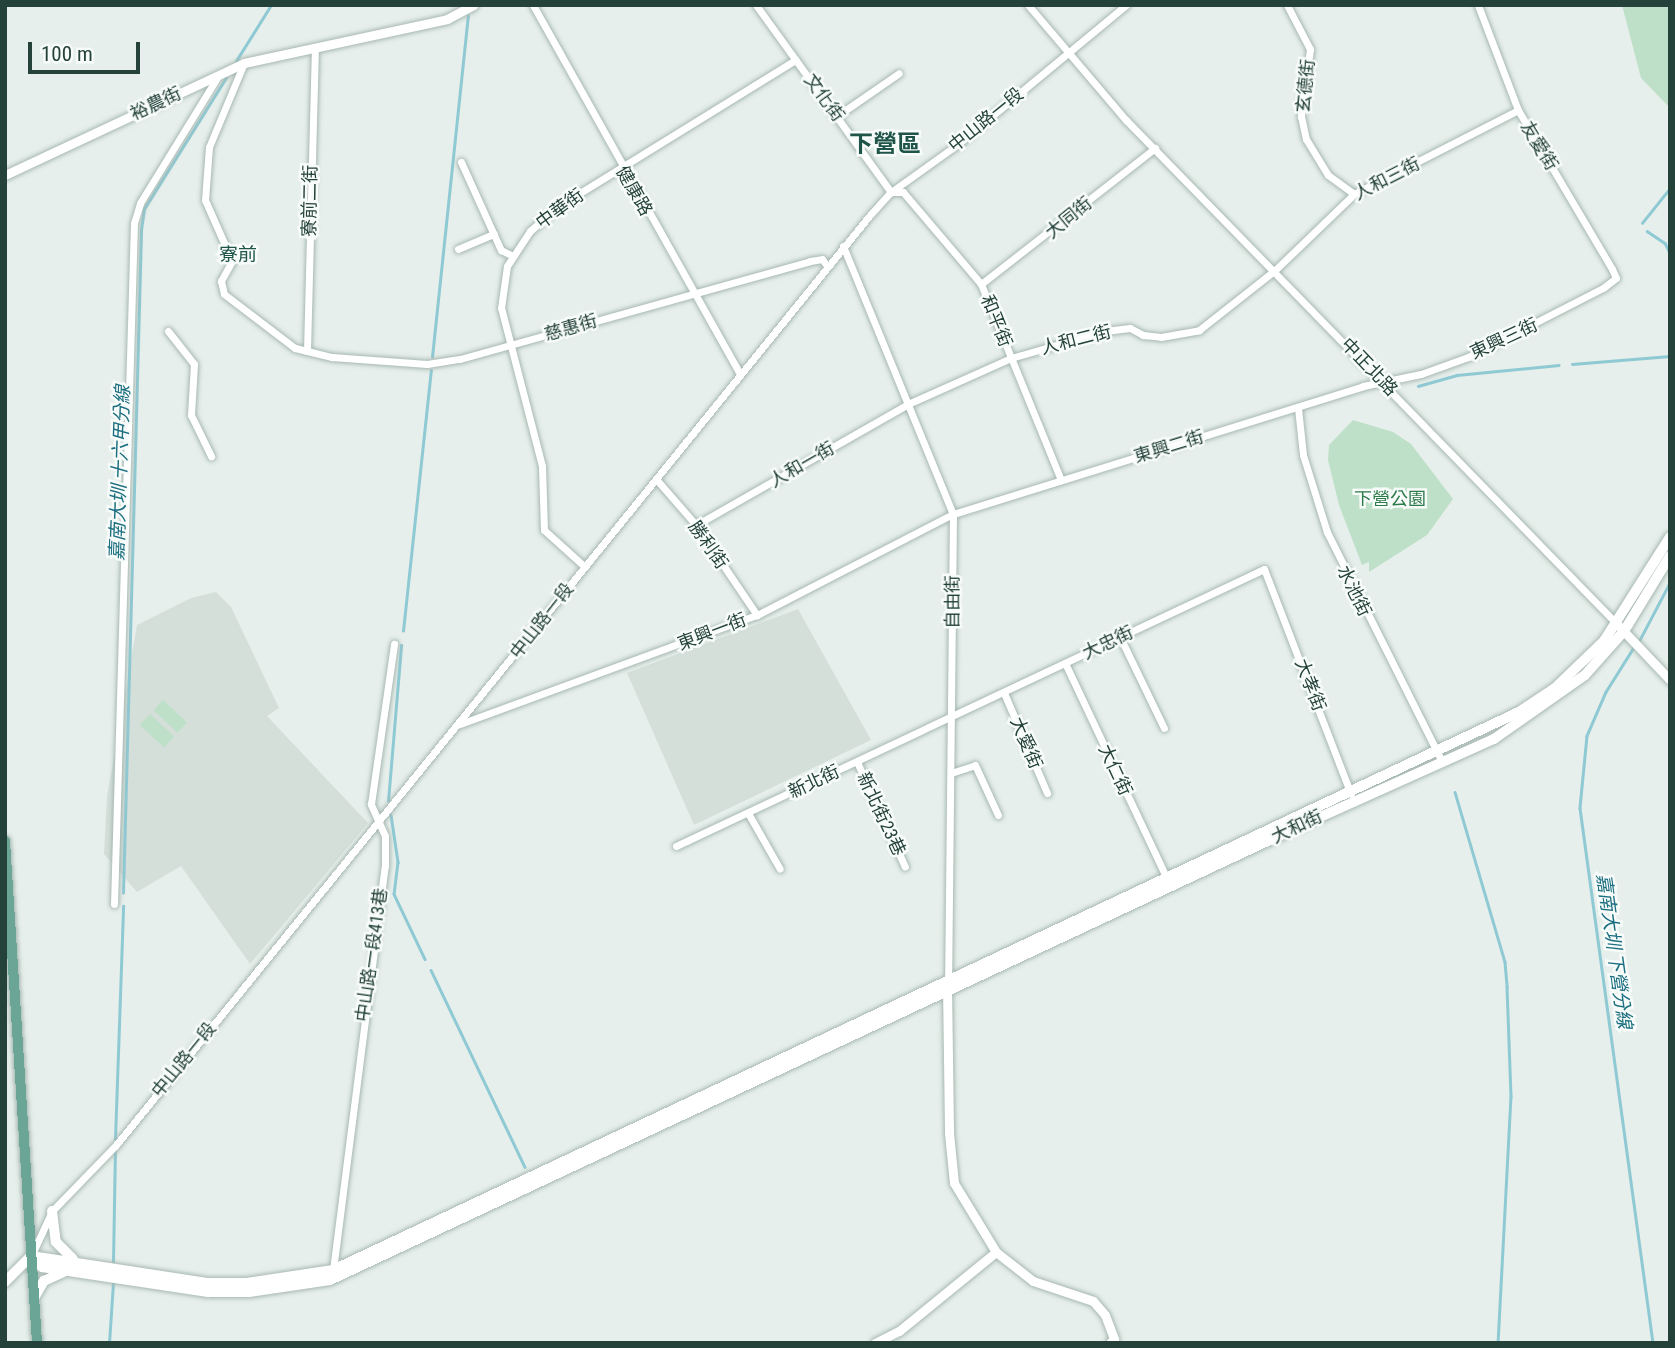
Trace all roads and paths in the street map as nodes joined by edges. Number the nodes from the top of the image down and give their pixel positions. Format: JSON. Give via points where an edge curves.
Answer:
{"nodes":[{"id":1,"x":473,"y":5,"type":"edge"},
{"id":2,"x":533,"y":5,"type":"edge"},
{"id":3,"x":756,"y":5,"type":"edge"},
{"id":4,"x":1028,"y":5,"type":"edge"},
{"id":5,"x":1126,"y":5,"type":"edge"},
{"id":6,"x":1287,"y":5,"type":"edge"},
{"id":7,"x":1478,"y":5,"type":"edge"},
{"id":8,"x":315,"y":51,"type":"junction"},
{"id":9,"x":1068,"y":54,"type":"junction"},
{"id":10,"x":795,"y":60,"type":"junction"},
{"id":11,"x":244,"y":63,"type":"junction"},
{"id":12,"x":899,"y":74,"type":"dead end"},
{"id":13,"x":218,"y":75,"type":"junction"},
{"id":14,"x":1518,"y":110,"type":"junction"},
{"id":15,"x":837,"y":116,"type":"junction"},
{"id":16,"x":1155,"y":148,"type":"junction"},
{"id":17,"x":461,"y":162,"type":"dead end"},
{"id":18,"x":621,"y":170,"type":"junction"},
{"id":19,"x":5,"y":175,"type":"edge"},
{"id":20,"x":891,"y":192,"type":"junction"},
{"id":21,"x":1354,"y":194,"type":"junction"},
{"id":22,"x":494,"y":234,"type":"junction"},
{"id":23,"x":843,"y":246,"type":"junction"},
{"id":24,"x":458,"y":249,"type":"dead end"},
{"id":25,"x":513,"y":256,"type":"junction"},
{"id":26,"x":827,"y":266,"type":"junction"},
{"id":27,"x":1274,"y":271,"type":"junction"},
{"id":28,"x":1616,"y":278,"type":"joint"},
{"id":29,"x":981,"y":284,"type":"junction"},
{"id":30,"x":694,"y":294,"type":"junction"},
{"id":31,"x":169,"y":331,"type":"dead end"},
{"id":32,"x":509,"y":346,"type":"junction"},
{"id":33,"x":307,"y":351,"type":"junction"},
{"id":34,"x":1011,"y":358,"type":"junction"},
{"id":35,"x":740,"y":374,"type":"junction"},
{"id":36,"x":1386,"y":384,"type":"junction"},
{"id":37,"x":908,"y":404,"type":"junction"},
{"id":38,"x":1298,"y":408,"type":"junction"},
{"id":39,"x":211,"y":456,"type":"dead end"},
{"id":40,"x":656,"y":479,"type":"junction"},
{"id":41,"x":1061,"y":481,"type":"junction"},
{"id":42,"x":953,"y":514,"type":"junction"},
{"id":43,"x":696,"y":525,"type":"junction"},
{"id":44,"x":1670,"y":537,"type":"edge"},
{"id":45,"x":1670,"y":556,"type":"edge"},
{"id":46,"x":584,"y":567,"type":"junction"},
{"id":47,"x":1264,"y":569,"type":"joint"},
{"id":48,"x":757,"y":615,"type":"junction"},
{"id":49,"x":1623,"y":631,"type":"junction"},
{"id":50,"x":1120,"y":637,"type":"junction"},
{"id":51,"x":394,"y":644,"type":"dead end"},
{"id":52,"x":1065,"y":663,"type":"junction"},
{"id":53,"x":1670,"y":680,"type":"edge"},
{"id":54,"x":1004,"y":693,"type":"junction"},
{"id":55,"x":952,"y":718,"type":"junction"},
{"id":56,"x":460,"y":724,"type":"junction"},
{"id":57,"x":1164,"y":728,"type":"dead end"},
{"id":58,"x":1440,"y":757,"type":"junction"},
{"id":59,"x":857,"y":762,"type":"junction"},
{"id":60,"x":951,"y":773,"type":"junction"},
{"id":61,"x":1047,"y":793,"type":"dead end"},
{"id":62,"x":1352,"y":797,"type":"junction"},
{"id":63,"x":748,"y":813,"type":"junction"},
{"id":64,"x":998,"y":815,"type":"dead end"},
{"id":65,"x":378,"y":821,"type":"junction"},
{"id":66,"x":5,"y":841,"type":"edge"},
{"id":67,"x":676,"y":846,"type":"dead end"},
{"id":68,"x":905,"y":867,"type":"dead end"},
{"id":69,"x":779,"y":869,"type":"dead end"},
{"id":70,"x":1166,"y":877,"type":"junction"},
{"id":71,"x":114,"y":904,"type":"dead end"},
{"id":72,"x":947,"y":986,"type":"junction"},
{"id":73,"x":52,"y":1211,"type":"junction"},
{"id":74,"x":996,"y":1252,"type":"junction"},
{"id":75,"x":31,"y":1256,"type":"junction"},
{"id":76,"x":73,"y":1260,"type":"junction"},
{"id":77,"x":67,"y":1270,"type":"junction"},
{"id":78,"x":333,"y":1270,"type":"junction"},
{"id":79,"x":5,"y":1282,"type":"edge"},
{"id":80,"x":34,"y":1298,"type":"junction"},
{"id":81,"x":37,"y":1343,"type":"edge"},
{"id":82,"x":874,"y":1343,"type":"edge"},
{"id":83,"x":1110,"y":1343,"type":"edge"}],
"edges":[{"from":1,"to":8,"type":"street","name":"裕農街","via":[[447,19]]},
{"from":2,"to":18,"type":"street","name":"健康路"},
{"from":3,"to":10,"type":"street","name":"文化街"},
{"from":4,"to":9,"type":"street","name":"中正北路"},
{"from":5,"to":9,"type":"street","name":"中山路一段"},
{"from":6,"to":21,"type":"street","name":"玄德街","via":[[1310,49],[1301,116],[1306,139],[1328,175]]},
{"from":7,"to":14,"type":"street","name":"友愛街"},
{"from":8,"to":11,"type":"street","name":"裕農街"},
{"from":8,"to":33,"type":"street","name":"寮前二街"},
{"from":9,"to":16,"type":"street","name":"中正北路"},
{"from":9,"to":20,"type":"street","name":"中山路一段"},
{"from":10,"to":15,"type":"street","name":"文化街"},
{"from":10,"to":18,"type":"street","name":"中華街"},
{"from":11,"to":13,"type":"street","name":"裕農街"},
{"from":11,"to":33,"type":"street","name":"慈惠街","via":[[209,146],[204,180],[210,216],[232,261],[221,281],[224,293],[245,313],[280,340]]},
{"from":12,"to":15,"type":"street"},
{"from":13,"to":19,"type":"street","name":"裕農街"},
{"from":13,"to":71,"type":"street","via":[[140,202],[134,223]]},
{"from":14,"to":21,"type":"street","name":"人和三街"},
{"from":14,"to":28,"type":"street","name":"友愛街"},
{"from":15,"to":20,"type":"street","name":"文化街"},
{"from":16,"to":27,"type":"street","name":"中正北路"},
{"from":16,"to":29,"type":"street","name":"大同街"},
{"from":17,"to":22,"type":"street"},
{"from":18,"to":25,"type":"street","name":"中華街","via":[[559,206],[530,231]]},
{"from":18,"to":30,"type":"street","name":"健康路"},
{"from":20,"to":23,"type":"street","name":"中山路一段"},
{"from":20,"to":29,"type":"street","name":"和平街","via":[[903,192]]},
{"from":21,"to":27,"type":"street","name":"人和三街"},
{"from":22,"to":24,"type":"street"},
{"from":22,"to":25,"type":"street","via":[[501,250]]},
{"from":23,"to":26,"type":"street","name":"中山路一段"},
{"from":23,"to":37,"type":"street","name":"自由街"},
{"from":25,"to":32,"type":"street","name":"中華街","via":[[507,266],[501,308]]},
{"from":26,"to":30,"type":"street","name":"慈惠街","via":[[822,259]]},
{"from":26,"to":35,"type":"street","name":"中山路一段"},
{"from":27,"to":34,"type":"street","name":"人和二街","via":[[1199,330],[1161,337],[1130,328],[1105,331]]},
{"from":27,"to":36,"type":"street","name":"中正北路"},
{"from":28,"to":36,"type":"street","name":"東興三街","via":[[1550,318],[1468,357]]},
{"from":29,"to":34,"type":"street","name":"和平街"},
{"from":30,"to":32,"type":"street","name":"慈惠街"},
{"from":30,"to":35,"type":"street","name":"健康路"},
{"from":31,"to":39,"type":"street","via":[[194,364],[191,415]]},
{"from":32,"to":33,"type":"street","name":"慈惠街","via":[[418,365]]},
{"from":32,"to":46,"type":"street","name":"中華街","via":[[542,470],[544,530]]},
{"from":34,"to":37,"type":"street","name":"人和二街"},
{"from":34,"to":41,"type":"street","name":"和平街"},
{"from":35,"to":40,"type":"street","name":"中山路一段"},
{"from":36,"to":38,"type":"street","name":"東興二街","via":[[1363,386]]},
{"from":36,"to":49,"type":"street","name":"中正北路","via":[[1448,454]]},
{"from":37,"to":42,"type":"street","name":"自由街"},
{"from":37,"to":43,"type":"street","name":"人和一街"},
{"from":38,"to":41,"type":"street","name":"東興二街"},
{"from":38,"to":58,"type":"street","name":"水池街","via":[[1303,455],[1327,532]]},
{"from":40,"to":43,"type":"street","name":"勝利街"},
{"from":40,"to":46,"type":"street","name":"中山路一段"},
{"from":41,"to":42,"type":"street","name":"東興二街"},
{"from":42,"to":48,"type":"street","name":"東興一街"},
{"from":42,"to":55,"type":"street","name":"自由街"},
{"from":43,"to":48,"type":"street","name":"勝利街"},
{"from":44,"to":49,"type":"main road"},
{"from":45,"to":49,"type":"main road"},
{"from":46,"to":56,"type":"street","name":"中山路一段"},
{"from":47,"to":50,"type":"street","name":"大忠街"},
{"from":47,"to":62,"type":"street","name":"大孝街"},
{"from":48,"to":56,"type":"street","name":"東興一街"},
{"from":49,"to":53,"type":"street","name":"中正北路"},
{"from":49,"to":58,"type":"main road","name":"大和街","via":[[1604,641],[1555,688]]},
{"from":50,"to":52,"type":"street","name":"大忠街"},
{"from":50,"to":57,"type":"street"},
{"from":51,"to":65,"type":"street","name":"中山路一段413巷","via":[[371,804]]},
{"from":52,"to":54,"type":"street","name":"大忠街"},
{"from":52,"to":70,"type":"street","name":"大仁街"},
{"from":54,"to":55,"type":"street","name":"大忠街"},
{"from":54,"to":61,"type":"street","name":"大愛街"},
{"from":55,"to":59,"type":"street","name":"新北街"},
{"from":55,"to":60,"type":"street","name":"自由街"},
{"from":56,"to":65,"type":"street","name":"中山路一段"},
{"from":58,"to":62,"type":"main road","name":"大和街"},
{"from":59,"to":63,"type":"street","name":"新北街"},
{"from":59,"to":68,"type":"street","name":"新北街23巷"},
{"from":60,"to":64,"type":"street","via":[[975,765]]},
{"from":60,"to":72,"type":"street","name":"自由街"},
{"from":62,"to":70,"type":"main road","name":"大和街"},
{"from":62,"to":72,"type":"main road","name":"大和街"},
{"from":63,"to":67,"type":"street","name":"新北街"},
{"from":63,"to":69,"type":"street"},
{"from":65,"to":73,"type":"street","name":"中山路一段","via":[[116,1145]]},
{"from":65,"to":78,"type":"street","name":"中山路一段413巷","via":[[385,836],[385,866]]},
{"from":66,"to":75,"type":"main road"},
{"from":70,"to":72,"type":"main road","name":"大和街"},
{"from":72,"to":74,"type":"street","via":[[950,1169]]},
{"from":72,"to":77,"type":"main road","via":[[330,1280],[249,1293],[208,1292]]},
{"from":72,"to":78,"type":"main road"},
{"from":73,"to":75,"type":"street","name":"中山路一段"},
{"from":73,"to":76,"type":"main road","via":[[56,1242]]},
{"from":74,"to":82,"type":"street","via":[[899,1331]]},
{"from":74,"to":83,"type":"street","via":[[1033,1281],[1093,1301],[1115,1339]]},
{"from":75,"to":76,"type":"main road"},
{"from":75,"to":77,"type":"main road","via":[[42,1267]]},
{"from":75,"to":79,"type":"main road","name":"中山路一段"},
{"from":75,"to":80,"type":"main road"},
{"from":76,"to":78,"type":"main road","via":[[207,1283],[247,1283]]},
{"from":77,"to":80,"type":"main road","via":[[44,1281]]},
{"from":80,"to":81,"type":"main road"}]}
